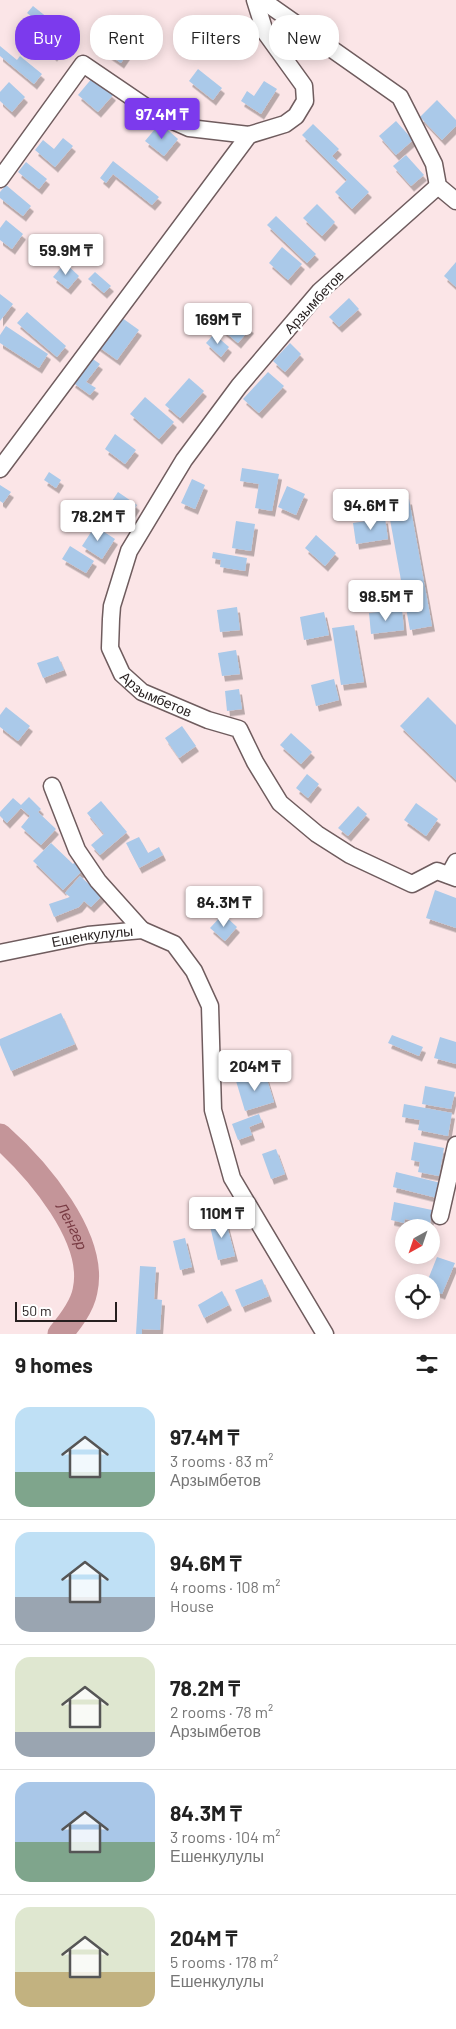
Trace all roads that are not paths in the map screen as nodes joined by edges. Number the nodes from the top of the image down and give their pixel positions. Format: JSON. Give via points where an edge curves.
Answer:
{"nodes":[{"id":1,"x":255,"y":0,"type":"edge"},
{"id":2,"x":262,"y":0,"type":"edge"},
{"id":3,"x":249,"y":135,"type":"junction"},
{"id":4,"x":0,"y":179,"type":"edge"},
{"id":5,"x":438,"y":186,"type":"junction"},
{"id":6,"x":456,"y":201,"type":"edge"},
{"id":7,"x":0,"y":469,"type":"edge"},
{"id":8,"x":52,"y":786,"type":"dead end"},
{"id":9,"x":454,"y":872,"type":"edge"},
{"id":10,"x":142,"y":930,"type":"junction"},
{"id":11,"x":0,"y":953,"type":"edge"},
{"id":12,"x":456,"y":1145,"type":"edge"},
{"id":13,"x":440,"y":1216,"type":"dead end"},
{"id":14,"x":325,"y":1334,"type":"edge"}],
"edges":[{"from":1,"to":3,"type":"street","via":[[265,32],[304,86],[305,102],[296,116],[285,124]]},
{"from":2,"to":5,"type":"street","via":[[400,97],[434,164]]},
{"from":3,"to":4,"type":"street","via":[[189,128],[155,113],[83,64]]},
{"from":3,"to":7,"type":"street"},
{"from":5,"to":6,"type":"street"},
{"from":5,"to":9,"type":"street","name":"Арзымбетов","via":[[320,291],[239,386],[184,460],[129,551],[112,606],[110,648],[122,674],[142,692],[208,720],[239,729],[254,762],[280,804],[317,834],[350,855],[412,884],[437,871]]},
{"from":8,"to":10,"type":"street","via":[[77,850],[98,881]]},
{"from":10,"to":11,"type":"street","name":"Ешенкулулы","via":[[88,935]]},
{"from":10,"to":14,"type":"street","name":"Ешенкулулы","via":[[174,944],[194,971],[210,1006],[213,1110],[232,1178]]},
{"from":12,"to":13,"type":"street"}]}
